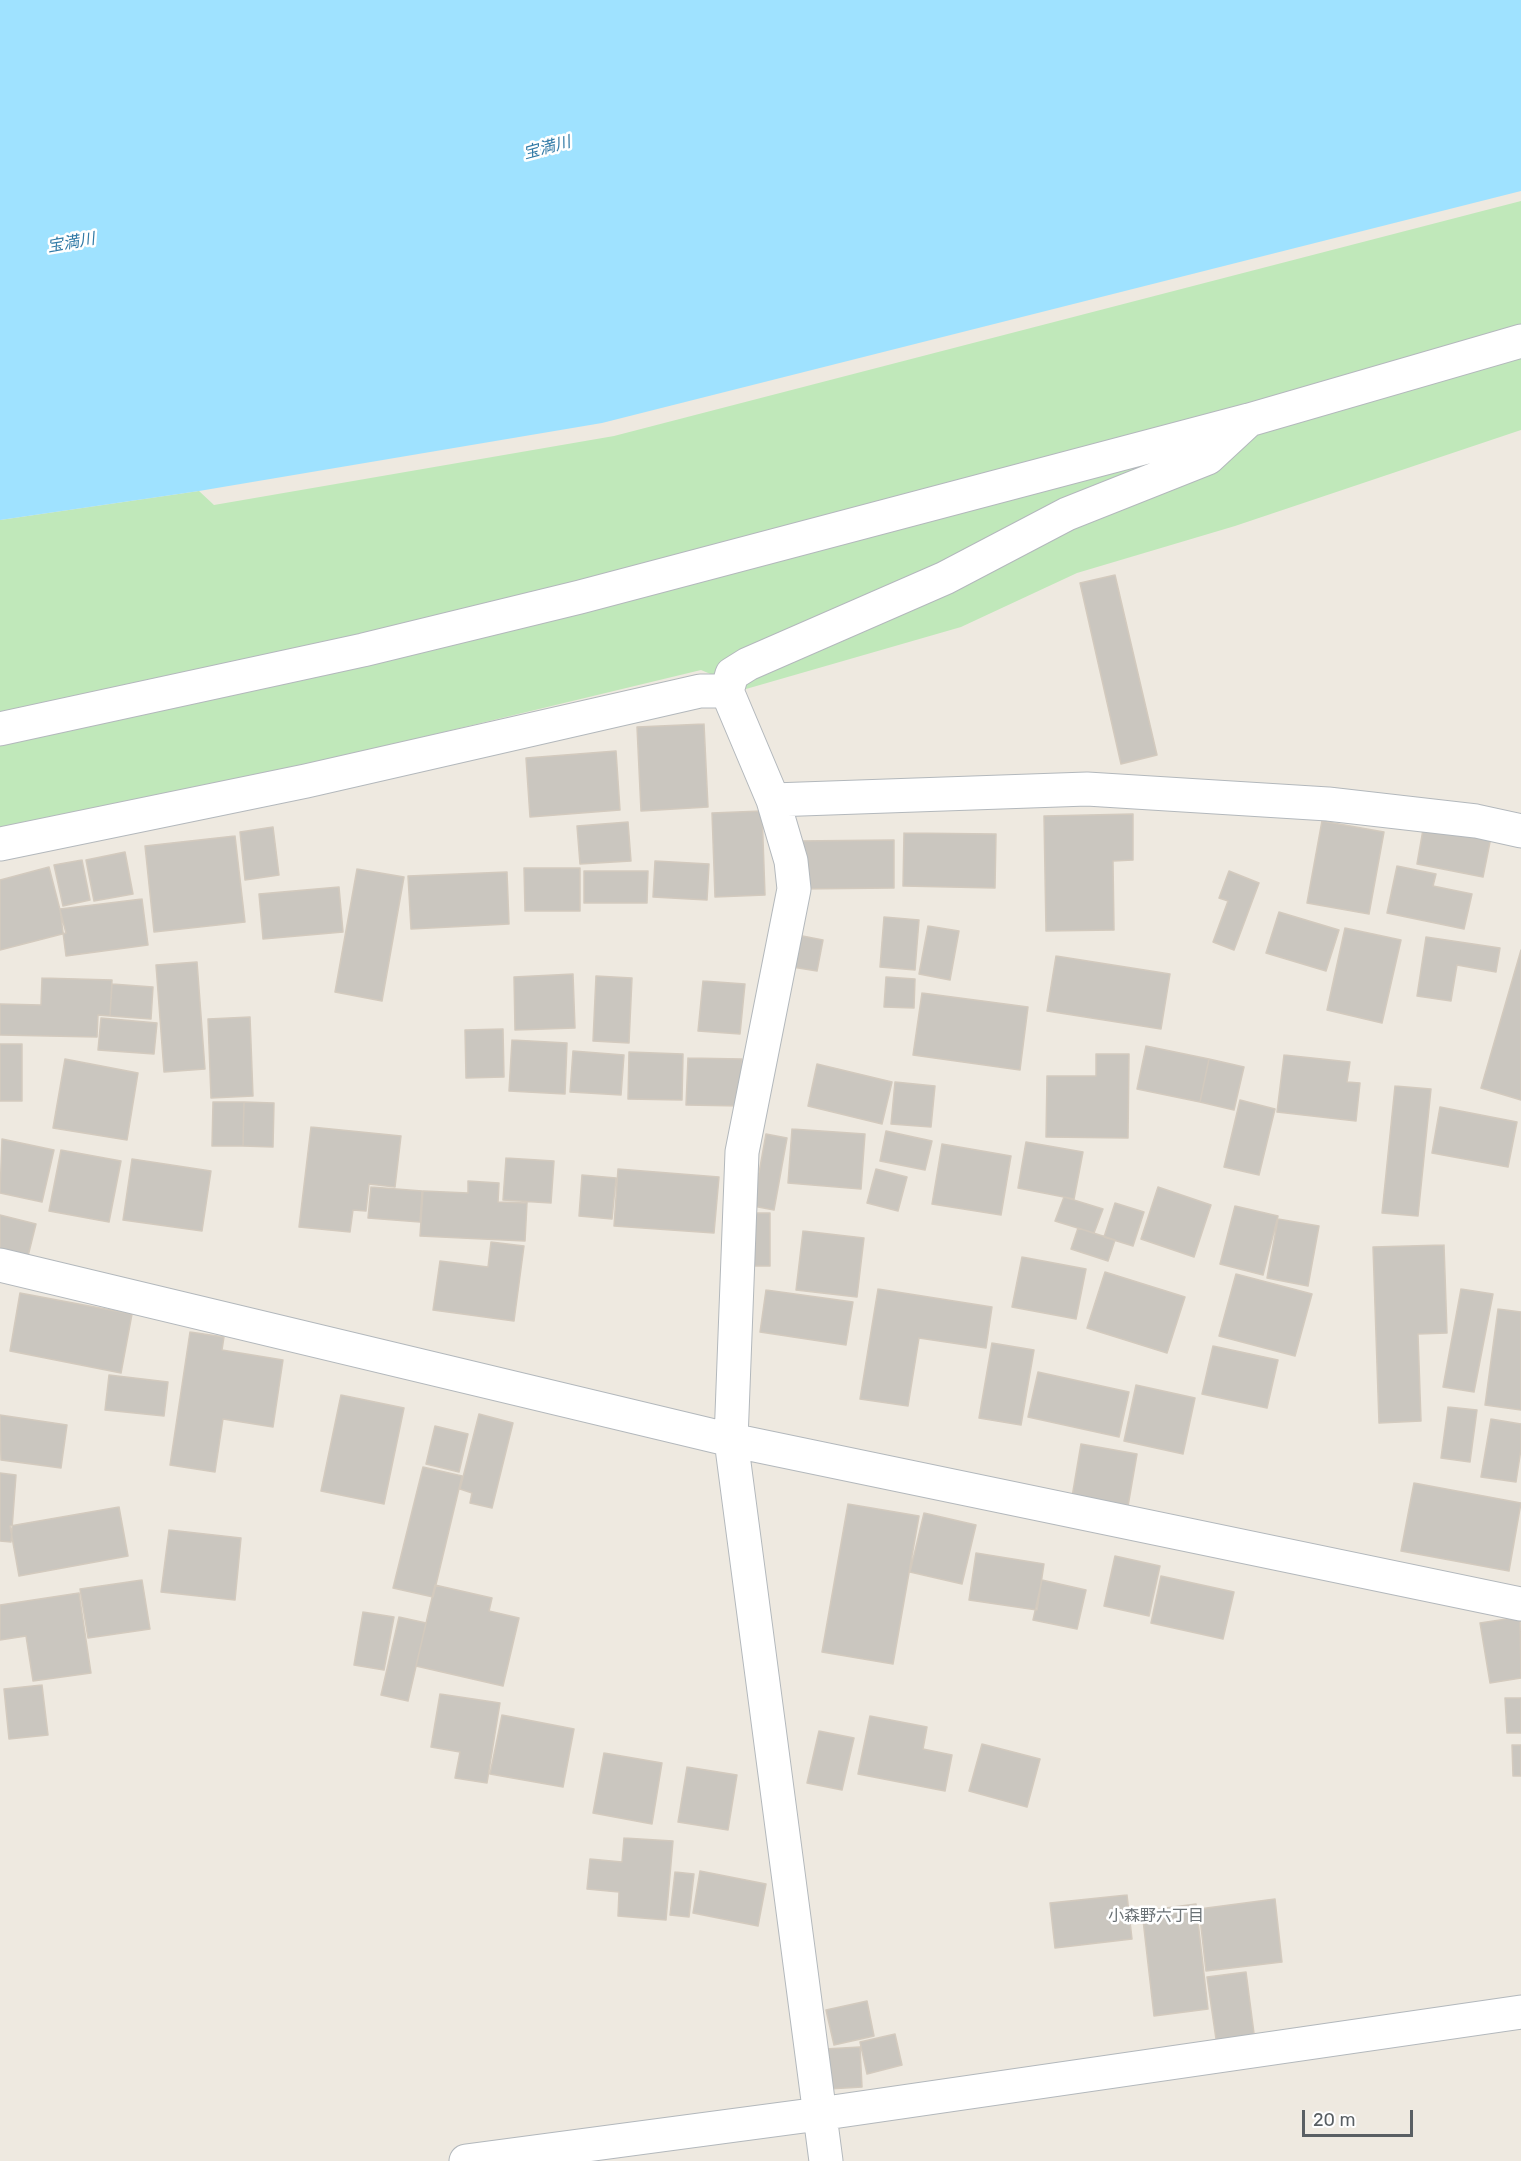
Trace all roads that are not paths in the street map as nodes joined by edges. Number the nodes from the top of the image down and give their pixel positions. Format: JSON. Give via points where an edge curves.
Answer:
{"nodes":[{"id":1,"x":1521,"y":340,"type":"edge"},
{"id":2,"x":1249,"y":420,"type":"junction"},
{"id":3,"x":727,"y":691,"type":"junction"},
{"id":4,"x":0,"y":729,"type":"edge"},
{"id":5,"x":773,"y":800,"type":"junction"},
{"id":6,"x":1521,"y":831,"type":"edge"},
{"id":7,"x":0,"y":844,"type":"edge"},
{"id":8,"x":0,"y":1265,"type":"edge"},
{"id":9,"x":731,"y":1440,"type":"junction"},
{"id":10,"x":1521,"y":1604,"type":"edge"},
{"id":11,"x":1521,"y":2012,"type":"edge"},
{"id":12,"x":819,"y":2114,"type":"junction"},
{"id":13,"x":466,"y":2161,"type":"edge"},
{"id":14,"x":826,"y":2161,"type":"edge"}],
"edges":[{"from":1,"to":2,"type":"street"},
{"from":2,"to":3,"type":"street","via":[[1208,458],[1067,514],[945,578],[748,664],[732,674]]},
{"from":2,"to":4,"type":"street","via":[[580,597],[363,650]]},
{"from":3,"to":5,"type":"street"},
{"from":3,"to":7,"type":"street","via":[[700,691],[295,784]]},
{"from":5,"to":6,"type":"street","via":[[1088,789],[1328,804],[1476,821]]},
{"from":5,"to":9,"type":"street","via":[[791,861],[794,889],[742,1152]]},
{"from":8,"to":9,"type":"street"},
{"from":9,"to":10,"type":"street"},
{"from":9,"to":12,"type":"street"},
{"from":11,"to":12,"type":"street"},
{"from":12,"to":13,"type":"street"},
{"from":12,"to":14,"type":"street"}]}
